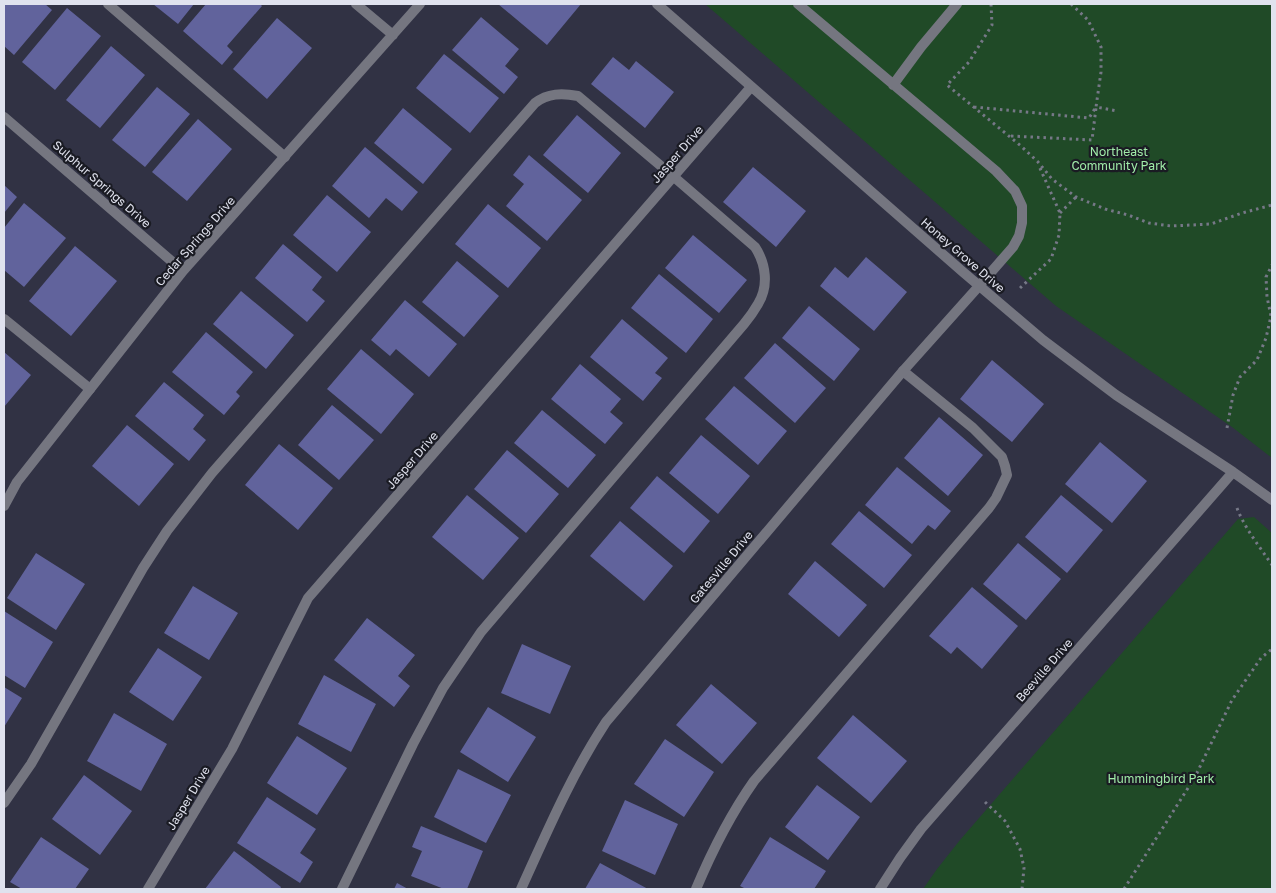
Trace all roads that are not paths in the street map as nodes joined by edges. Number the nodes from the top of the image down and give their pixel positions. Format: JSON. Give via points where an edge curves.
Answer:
{"nodes":[{"id":1,"x":108,"y":4,"type":"edge"},
{"id":2,"x":356,"y":4,"type":"edge"},
{"id":3,"x":420,"y":4,"type":"edge"},
{"id":4,"x":657,"y":4,"type":"edge"},
{"id":5,"x":798,"y":4,"type":"edge"},
{"id":6,"x":957,"y":4,"type":"edge"},
{"id":7,"x":393,"y":35,"type":"junction"},
{"id":8,"x":893,"y":84,"type":"junction"},
{"id":9,"x":751,"y":87,"type":"junction"},
{"id":10,"x":4,"y":117,"type":"edge"},
{"id":11,"x":285,"y":157,"type":"junction"},
{"id":12,"x":674,"y":177,"type":"junction"},
{"id":13,"x":183,"y":271,"type":"junction"},
{"id":14,"x":979,"y":286,"type":"junction"},
{"id":15,"x":4,"y":320,"type":"edge"},
{"id":16,"x":903,"y":371,"type":"junction"},
{"id":17,"x":90,"y":390,"type":"junction"},
{"id":18,"x":1233,"y":472,"type":"junction"},
{"id":19,"x":1272,"y":500,"type":"edge"},
{"id":20,"x":4,"y":506,"type":"edge"},
{"id":21,"x":4,"y":803,"type":"edge"},
{"id":22,"x":148,"y":889,"type":"edge"},
{"id":23,"x":342,"y":889,"type":"edge"},
{"id":24,"x":521,"y":889,"type":"edge"},
{"id":25,"x":696,"y":889,"type":"edge"},
{"id":26,"x":880,"y":889,"type":"edge"}],
"edges":[{"from":1,"to":11,"type":"street"},
{"from":2,"to":7,"type":"street"},
{"from":3,"to":7,"type":"street","name":"Cedar Springs Drive"},
{"from":4,"to":9,"type":"street","name":"Honey Grove Drive"},
{"from":5,"to":8,"type":"street","name":"Gatesville Drive"},
{"from":6,"to":8,"type":"street"},
{"from":7,"to":11,"type":"street","name":"Cedar Springs Drive"},
{"from":8,"to":14,"type":"street","name":"Gatesville Drive","via":[[996,171],[1015,190],[1022,206],[1019,236]]},
{"from":9,"to":12,"type":"street","name":"Jasper Drive"},
{"from":9,"to":14,"type":"street","name":"Honey Grove Drive"},
{"from":10,"to":13,"type":"street","name":"Sulphur Springs Drive"},
{"from":11,"to":13,"type":"street","name":"Cedar Springs Drive"},
{"from":12,"to":21,"type":"street","via":[[578,96],[560,94],[535,103],[225,458],[167,530],[31,764]]},
{"from":12,"to":22,"type":"street","name":"Jasper Drive","via":[[308,598],[232,749]]},
{"from":12,"to":23,"type":"street","via":[[755,247],[765,269],[765,284],[759,303],[481,632],[443,688],[412,744]]},
{"from":13,"to":17,"type":"street","name":"Cedar Springs Drive"},
{"from":14,"to":16,"type":"street","name":"Gatesville Drive"},
{"from":14,"to":18,"type":"street","name":"Honey Grove Drive","via":[[1116,395]]},
{"from":15,"to":17,"type":"street"},
{"from":16,"to":24,"type":"street","name":"Gatesville Drive","via":[[606,722],[564,794]]},
{"from":16,"to":25,"type":"street","via":[[973,428],[1002,457],[1007,475],[989,508],[741,798],[710,855]]},
{"from":17,"to":20,"type":"street","name":"Cedar Springs Drive","via":[[17,482]]},
{"from":18,"to":19,"type":"street","name":"Honey Grove Drive"},
{"from":18,"to":26,"type":"street","name":"Beeville Drive","via":[[921,829]]}]}
